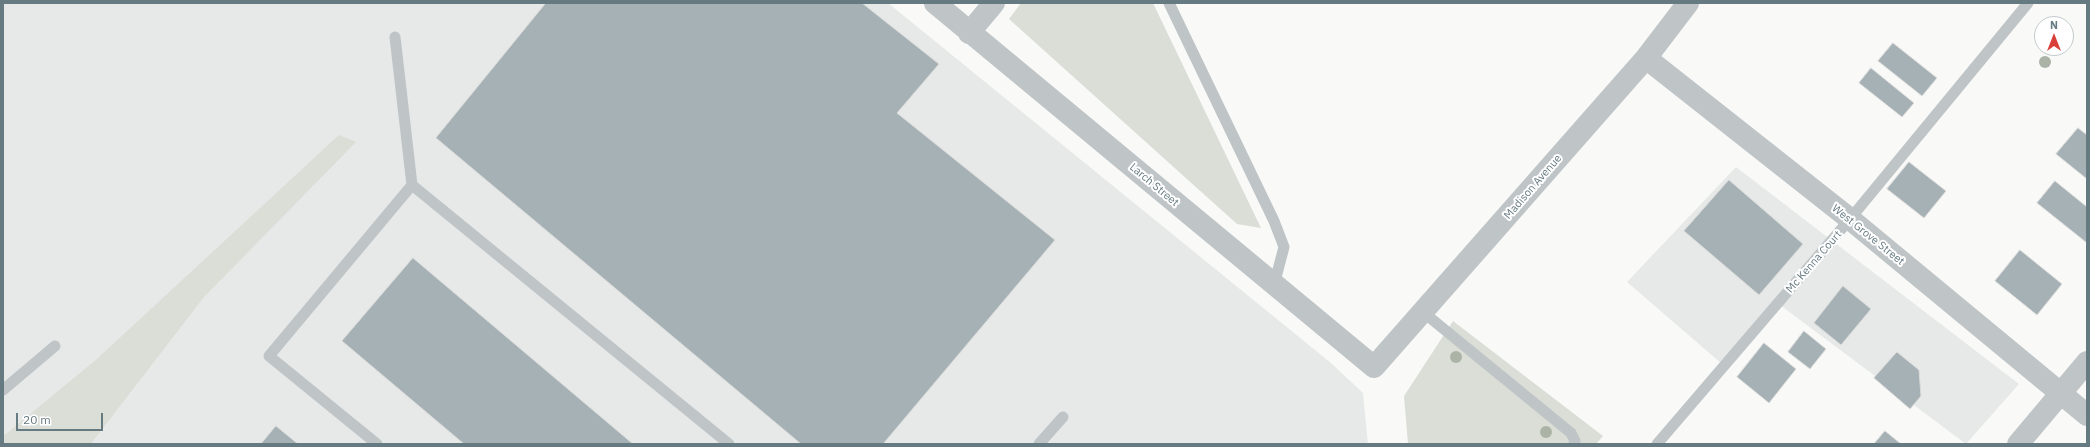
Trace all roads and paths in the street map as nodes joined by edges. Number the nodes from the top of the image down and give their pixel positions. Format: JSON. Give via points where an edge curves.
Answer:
{"nodes":[{"id":1,"x":935,"y":3,"type":"edge"},
{"id":2,"x":994,"y":3,"type":"edge"},
{"id":3,"x":1169,"y":3,"type":"edge"},
{"id":4,"x":1688,"y":3,"type":"edge"},
{"id":5,"x":2028,"y":3,"type":"edge"},
{"id":6,"x":969,"y":33,"type":"junction"},
{"id":7,"x":395,"y":37,"type":"dead end"},
{"id":8,"x":1646,"y":58,"type":"junction"},
{"id":9,"x":412,"y":184,"type":"junction"},
{"id":10,"x":1850,"y":219,"type":"junction"},
{"id":11,"x":1274,"y":285,"type":"junction"},
{"id":12,"x":1423,"y":312,"type":"junction"},
{"id":13,"x":55,"y":346,"type":"dead end"},
{"id":14,"x":2087,"y":362,"type":"edge"},
{"id":15,"x":1374,"y":367,"type":"joint"},
{"id":16,"x":3,"y":390,"type":"edge"},
{"id":17,"x":2061,"y":394,"type":"junction"},
{"id":18,"x":2087,"y":415,"type":"edge"},
{"id":19,"x":1063,"y":416,"type":"dead end"},
{"id":20,"x":377,"y":444,"type":"edge"},
{"id":21,"x":729,"y":444,"type":"edge"},
{"id":22,"x":1039,"y":444,"type":"edge"},
{"id":23,"x":1574,"y":444,"type":"edge"},
{"id":24,"x":1657,"y":444,"type":"edge"},
{"id":25,"x":2018,"y":444,"type":"edge"}],
"edges":[{"from":1,"to":6,"type":"street","name":"Larch Street"},
{"from":2,"to":6,"type":"street"},
{"from":3,"to":11,"type":"lane","via":[[1274,221],[1284,248]]},
{"from":4,"to":8,"type":"street","name":"Madison Avenue"},
{"from":5,"to":10,"type":"lane","name":"Mc Kenna Court"},
{"from":6,"to":11,"type":"street","name":"Larch Street"},
{"from":7,"to":9,"type":"lane"},
{"from":8,"to":10,"type":"street","name":"West Grove Street"},
{"from":8,"to":12,"type":"street","name":"Madison Avenue"},
{"from":9,"to":20,"type":"lane","via":[[270,356]]},
{"from":9,"to":21,"type":"lane"},
{"from":10,"to":17,"type":"street","name":"West Grove Street"},
{"from":10,"to":24,"type":"lane","name":"Mc Kenna Court"},
{"from":11,"to":15,"type":"street","name":"Larch Street"},
{"from":12,"to":15,"type":"street","name":"Madison Avenue"},
{"from":12,"to":23,"type":"lane","via":[[1570,432]]},
{"from":13,"to":16,"type":"lane"},
{"from":14,"to":17,"type":"street"},
{"from":17,"to":18,"type":"street","name":"West Grove Street"},
{"from":17,"to":25,"type":"street"},
{"from":19,"to":22,"type":"lane"}]}
